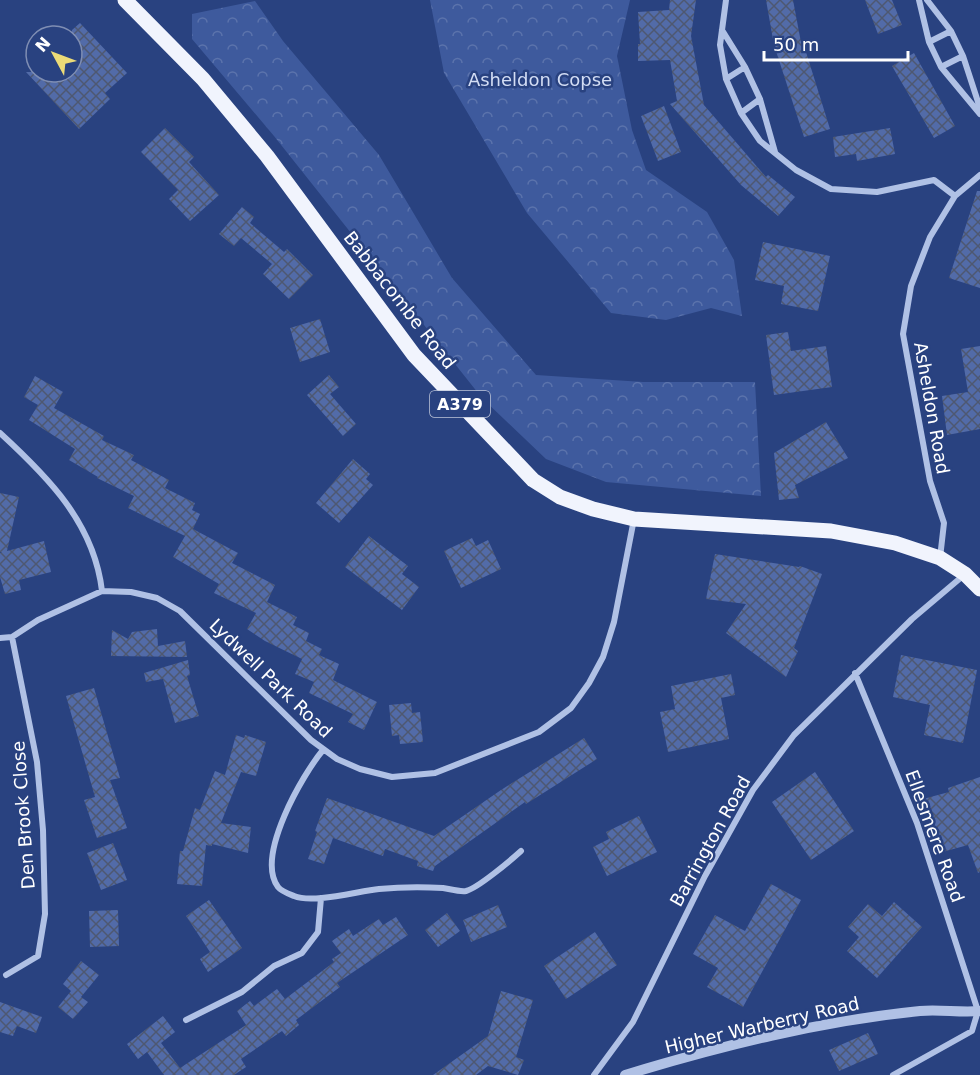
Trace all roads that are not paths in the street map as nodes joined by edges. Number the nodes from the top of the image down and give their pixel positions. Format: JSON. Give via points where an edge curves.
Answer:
{"nodes":[{"id":1,"x":125,"y":0,"type":"edge"},
{"id":2,"x":726,"y":0,"type":"edge"},
{"id":3,"x":919,"y":0,"type":"edge"},
{"id":4,"x":927,"y":0,"type":"edge"},
{"id":5,"x":722,"y":30,"type":"junction"},
{"id":6,"x":951,"y":31,"type":"junction"},
{"id":7,"x":928,"y":42,"type":"junction"},
{"id":8,"x":963,"y":56,"type":"junction"},
{"id":9,"x":746,"y":67,"type":"junction"},
{"id":10,"x":941,"y":67,"type":"junction"},
{"id":11,"x":726,"y":79,"type":"junction"},
{"id":12,"x":760,"y":99,"type":"junction"},
{"id":13,"x":980,"y":108,"type":"edge"},
{"id":14,"x":741,"y":113,"type":"junction"},
{"id":15,"x":980,"y":114,"type":"edge"},
{"id":16,"x":775,"y":153,"type":"junction"},
{"id":17,"x":980,"y":175,"type":"edge"},
{"id":18,"x":955,"y":196,"type":"junction"},
{"id":19,"x":0,"y":433,"type":"edge"},
{"id":20,"x":634,"y":519,"type":"junction"},
{"id":21,"x":940,"y":558,"type":"junction"},
{"id":22,"x":965,"y":574,"type":"junction"},
{"id":23,"x":980,"y":589,"type":"edge"},
{"id":24,"x":102,"y":591,"type":"junction"},
{"id":25,"x":12,"y":637,"type":"junction"},
{"id":26,"x":0,"y":638,"type":"edge"},
{"id":27,"x":855,"y":673,"type":"junction"},
{"id":28,"x":323,"y":750,"type":"junction"},
{"id":29,"x":521,"y":850,"type":"dead end"},
{"id":30,"x":321,"y":898,"type":"junction"},
{"id":31,"x":6,"y":975,"type":"dead end"},
{"id":32,"x":979,"y":1011,"type":"edge"},
{"id":33,"x":186,"y":1020,"type":"dead end"},
{"id":34,"x":594,"y":1075,"type":"edge"},
{"id":35,"x":625,"y":1075,"type":"edge"},
{"id":36,"x":893,"y":1075,"type":"edge"}],
"edges":[{"from":1,"to":20,"type":"main road","name":"Babbacombe Road","number":"A379","via":[[203,79],[267,156],[414,355],[533,480],[560,497]]},
{"from":2,"to":5,"type":"street"},
{"from":3,"to":7,"type":"street"},
{"from":4,"to":6,"type":"street"},
{"from":5,"to":9,"type":"street"},
{"from":5,"to":11,"type":"street","via":[[720,45]]},
{"from":6,"to":7,"type":"street"},
{"from":6,"to":8,"type":"street"},
{"from":7,"to":10,"type":"street"},
{"from":8,"to":10,"type":"street"},
{"from":8,"to":13,"type":"street"},
{"from":9,"to":11,"type":"street"},
{"from":9,"to":12,"type":"street"},
{"from":10,"to":15,"type":"street"},
{"from":11,"to":14,"type":"street"},
{"from":12,"to":14,"type":"street"},
{"from":12,"to":16,"type":"street"},
{"from":14,"to":16,"type":"street","via":[[760,141]]},
{"from":16,"to":18,"type":"street","via":[[796,171],[831,189],[877,192],[934,180]]},
{"from":17,"to":18,"type":"street","name":"Asheldon Road"},
{"from":18,"to":21,"type":"street","name":"Asheldon Road","via":[[930,237],[911,286],[903,334],[930,481],[944,523]]},
{"from":19,"to":24,"type":"street","via":[[32,463],[85,531]]},
{"from":20,"to":21,"type":"main road","name":"Babbacombe Road","number":"A379","via":[[831,531],[895,543]]},
{"from":20,"to":28,"type":"street","name":"Lydwell Park Road","via":[[614,622],[603,657],[571,708],[539,732],[435,773],[392,777],[360,769]]},
{"from":21,"to":22,"type":"main road","name":"Babbacombe Road","number":"A379"},
{"from":22,"to":23,"type":"main road","name":"Babbacombe Road","number":"A379"},
{"from":22,"to":27,"type":"street","name":"Barrington Road"},
{"from":24,"to":25,"type":"street","name":"Lydwell Park Road","via":[[38,620]]},
{"from":24,"to":28,"type":"street","name":"Lydwell Park Road","via":[[157,598],[180,612]]},
{"from":25,"to":26,"type":"street","name":"Lydwell Park Road"},
{"from":25,"to":31,"type":"street","name":"Den Brook Close","via":[[37,762],[45,914],[38,956]]},
{"from":27,"to":32,"type":"street","name":"Ellesmere Road","via":[[917,823]]},
{"from":27,"to":34,"type":"street","name":"Barrington Road","via":[[794,735],[753,790],[705,876],[633,1022]]},
{"from":28,"to":30,"type":"street","via":[[288,806],[272,856],[279,888],[296,897]]},
{"from":29,"to":30,"type":"street","via":[[467,891],[402,887]]},
{"from":30,"to":33,"type":"street","via":[[318,932],[302,953],[274,966],[243,992]]},
{"from":32,"to":35,"type":"street","name":"Higher Warberry Road","via":[[923,1011],[848,1020]]},
{"from":32,"to":36,"type":"street","via":[[972,1031]]}]}
